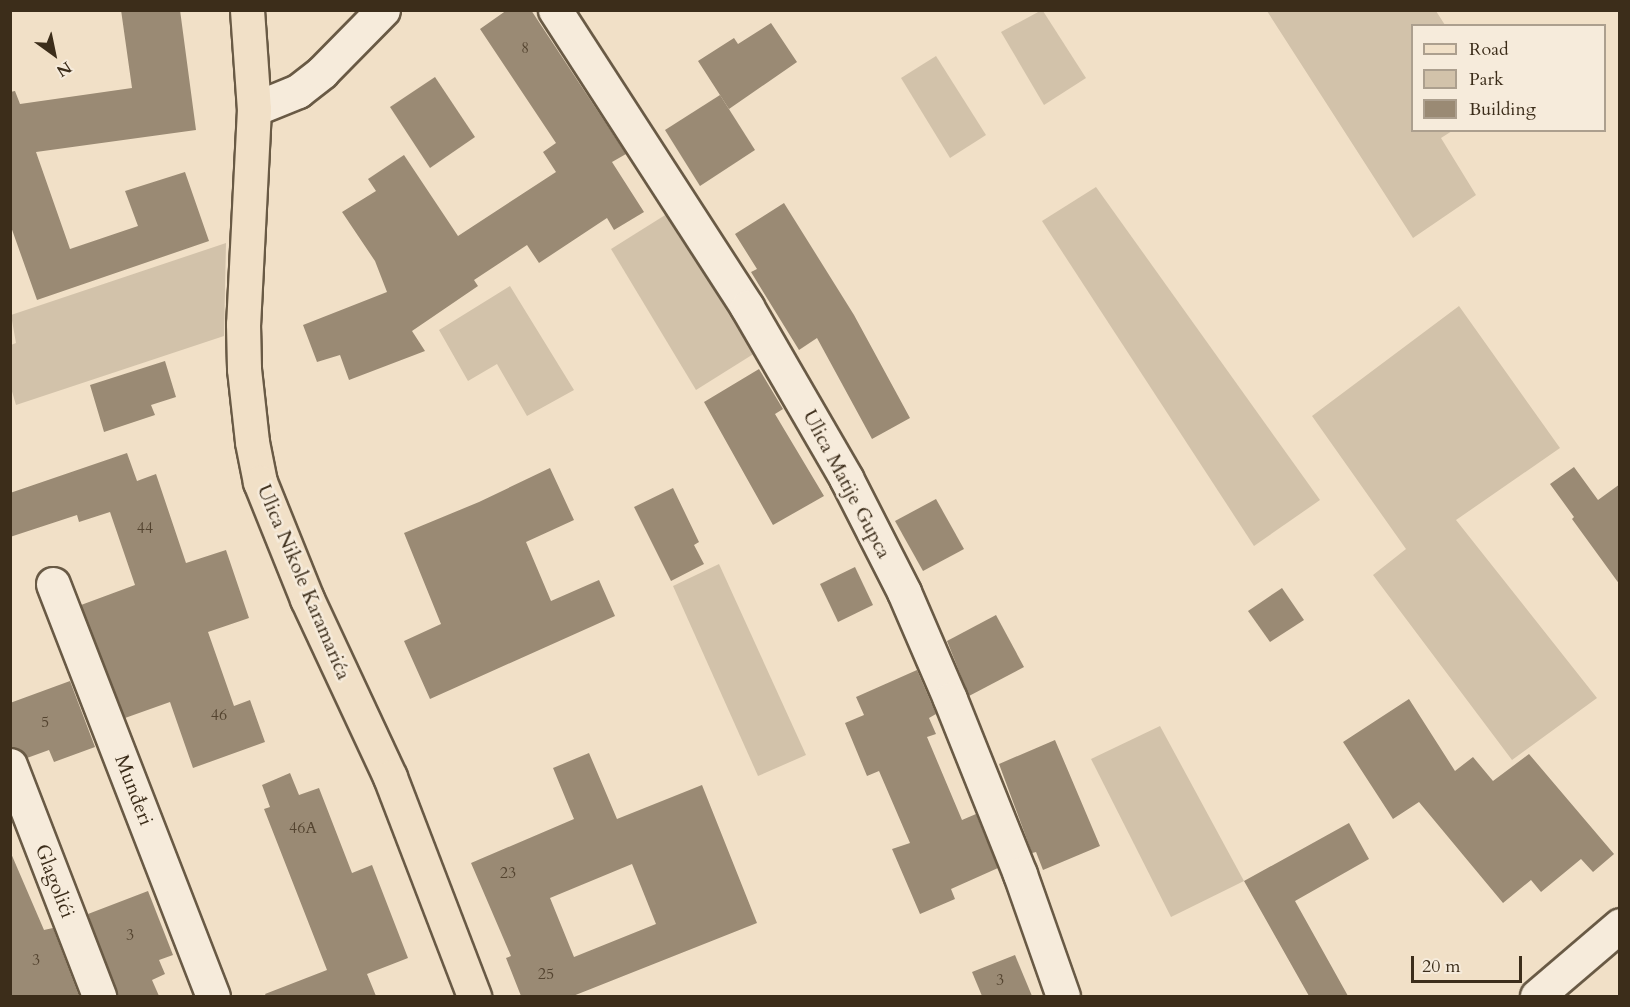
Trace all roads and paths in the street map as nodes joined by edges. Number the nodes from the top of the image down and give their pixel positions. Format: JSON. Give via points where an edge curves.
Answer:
{"nodes":[{"id":1,"x":247,"y":10,"type":"edge"},
{"id":2,"x":383,"y":10,"type":"edge"},
{"id":3,"x":555,"y":10,"type":"edge"},
{"id":4,"x":254,"y":109,"type":"junction"},
{"id":5,"x":54,"y":584,"type":"dead end"},
{"id":6,"x":10,"y":765,"type":"edge"},
{"id":7,"x":1620,"y":925,"type":"edge"},
{"id":8,"x":99,"y":996,"type":"edge"},
{"id":9,"x":213,"y":996,"type":"edge"},
{"id":10,"x":474,"y":996,"type":"edge"},
{"id":11,"x":1063,"y":996,"type":"edge"},
{"id":12,"x":1537,"y":996,"type":"edge"}],
"edges":[{"from":1,"to":4,"type":"main road","name":"Ulica Nikole Karamarića"},
{"from":2,"to":4,"type":"street","via":[[314,78],[288,96]]},
{"from":3,"to":11,"type":"street","name":"Ulica Matije Gupca","via":[[747,307],[846,478],[904,592],[950,699],[1020,874]]},
{"from":4,"to":10,"type":"main road","name":"Ulica Nikole Karamarića","via":[[243,324],[246,390],[260,482],[307,599],[390,777]]},
{"from":5,"to":9,"type":"street","name":"Munđeri"},
{"from":6,"to":8,"type":"street","name":"Glagolići"},
{"from":7,"to":12,"type":"street"}]}
